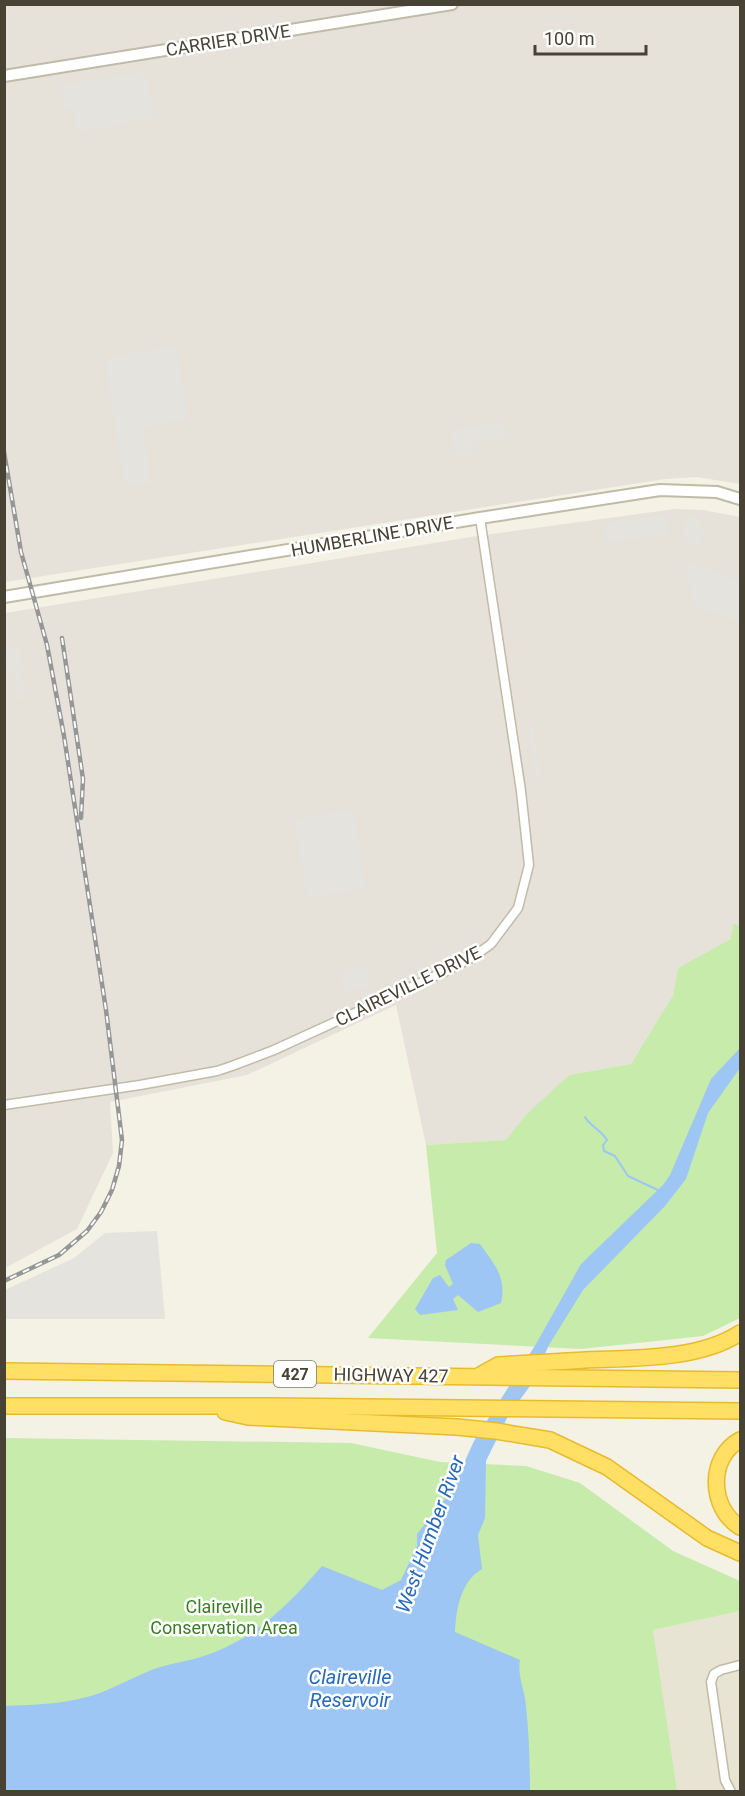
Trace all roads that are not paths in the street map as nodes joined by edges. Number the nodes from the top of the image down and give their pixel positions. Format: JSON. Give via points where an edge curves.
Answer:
{"nodes":[{"id":1,"x":452,"y":4,"type":"edge"},
{"id":2,"x":4,"y":76,"type":"edge"},
{"id":3,"x":741,"y":499,"type":"edge"},
{"id":4,"x":480,"y":518,"type":"junction"},
{"id":5,"x":4,"y":597,"type":"edge"},
{"id":6,"x":4,"y":1105,"type":"edge"},
{"id":7,"x":741,"y":1333,"type":"edge"},
{"id":8,"x":4,"y":1371,"type":"edge"},
{"id":9,"x":478,"y":1376,"type":"junction"},
{"id":10,"x":741,"y":1380,"type":"edge"},
{"id":11,"x":4,"y":1406,"type":"edge"},
{"id":12,"x":204,"y":1407,"type":"junction"},
{"id":13,"x":741,"y":1411,"type":"edge"},
{"id":14,"x":741,"y":1440,"type":"edge"},
{"id":15,"x":741,"y":1527,"type":"edge"},
{"id":16,"x":741,"y":1553,"type":"edge"},
{"id":17,"x":741,"y":1665,"type":"edge"},
{"id":18,"x":731,"y":1791,"type":"edge"}],
"edges":[{"from":1,"to":2,"type":"street","name":"CARRIER DRIVE"},
{"from":3,"to":4,"type":"street","name":"HUMBERLINE DRIVE","via":[[717,492],[660,490]]},
{"from":4,"to":5,"type":"street","name":"HUMBERLINE DRIVE"},
{"from":4,"to":6,"type":"street","name":"CLAIREVILLE DRIVE","via":[[529,865],[518,908],[491,944],[444,972],[274,1050],[217,1071]]},
{"from":7,"to":9,"type":"highway","via":[[692,1351],[498,1365]]},
{"from":8,"to":9,"type":"highway","name":"HIGHWAY 427","number":"427"},
{"from":9,"to":10,"type":"highway","name":"HIGHWAY 427","number":"427"},
{"from":11,"to":12,"type":"highway","name":"HIGHWAY 427","number":"427"},
{"from":12,"to":13,"type":"highway","name":"HIGHWAY 427","number":"427"},
{"from":12,"to":16,"type":"highway","via":[[248,1417],[457,1427],[534,1436],[567,1446],[607,1467],[707,1538]]},
{"from":14,"to":15,"type":"highway","via":[[722,1457],[716,1490],[728,1516]]},
{"from":17,"to":18,"type":"street","via":[[714,1674],[711,1682]]}]}
